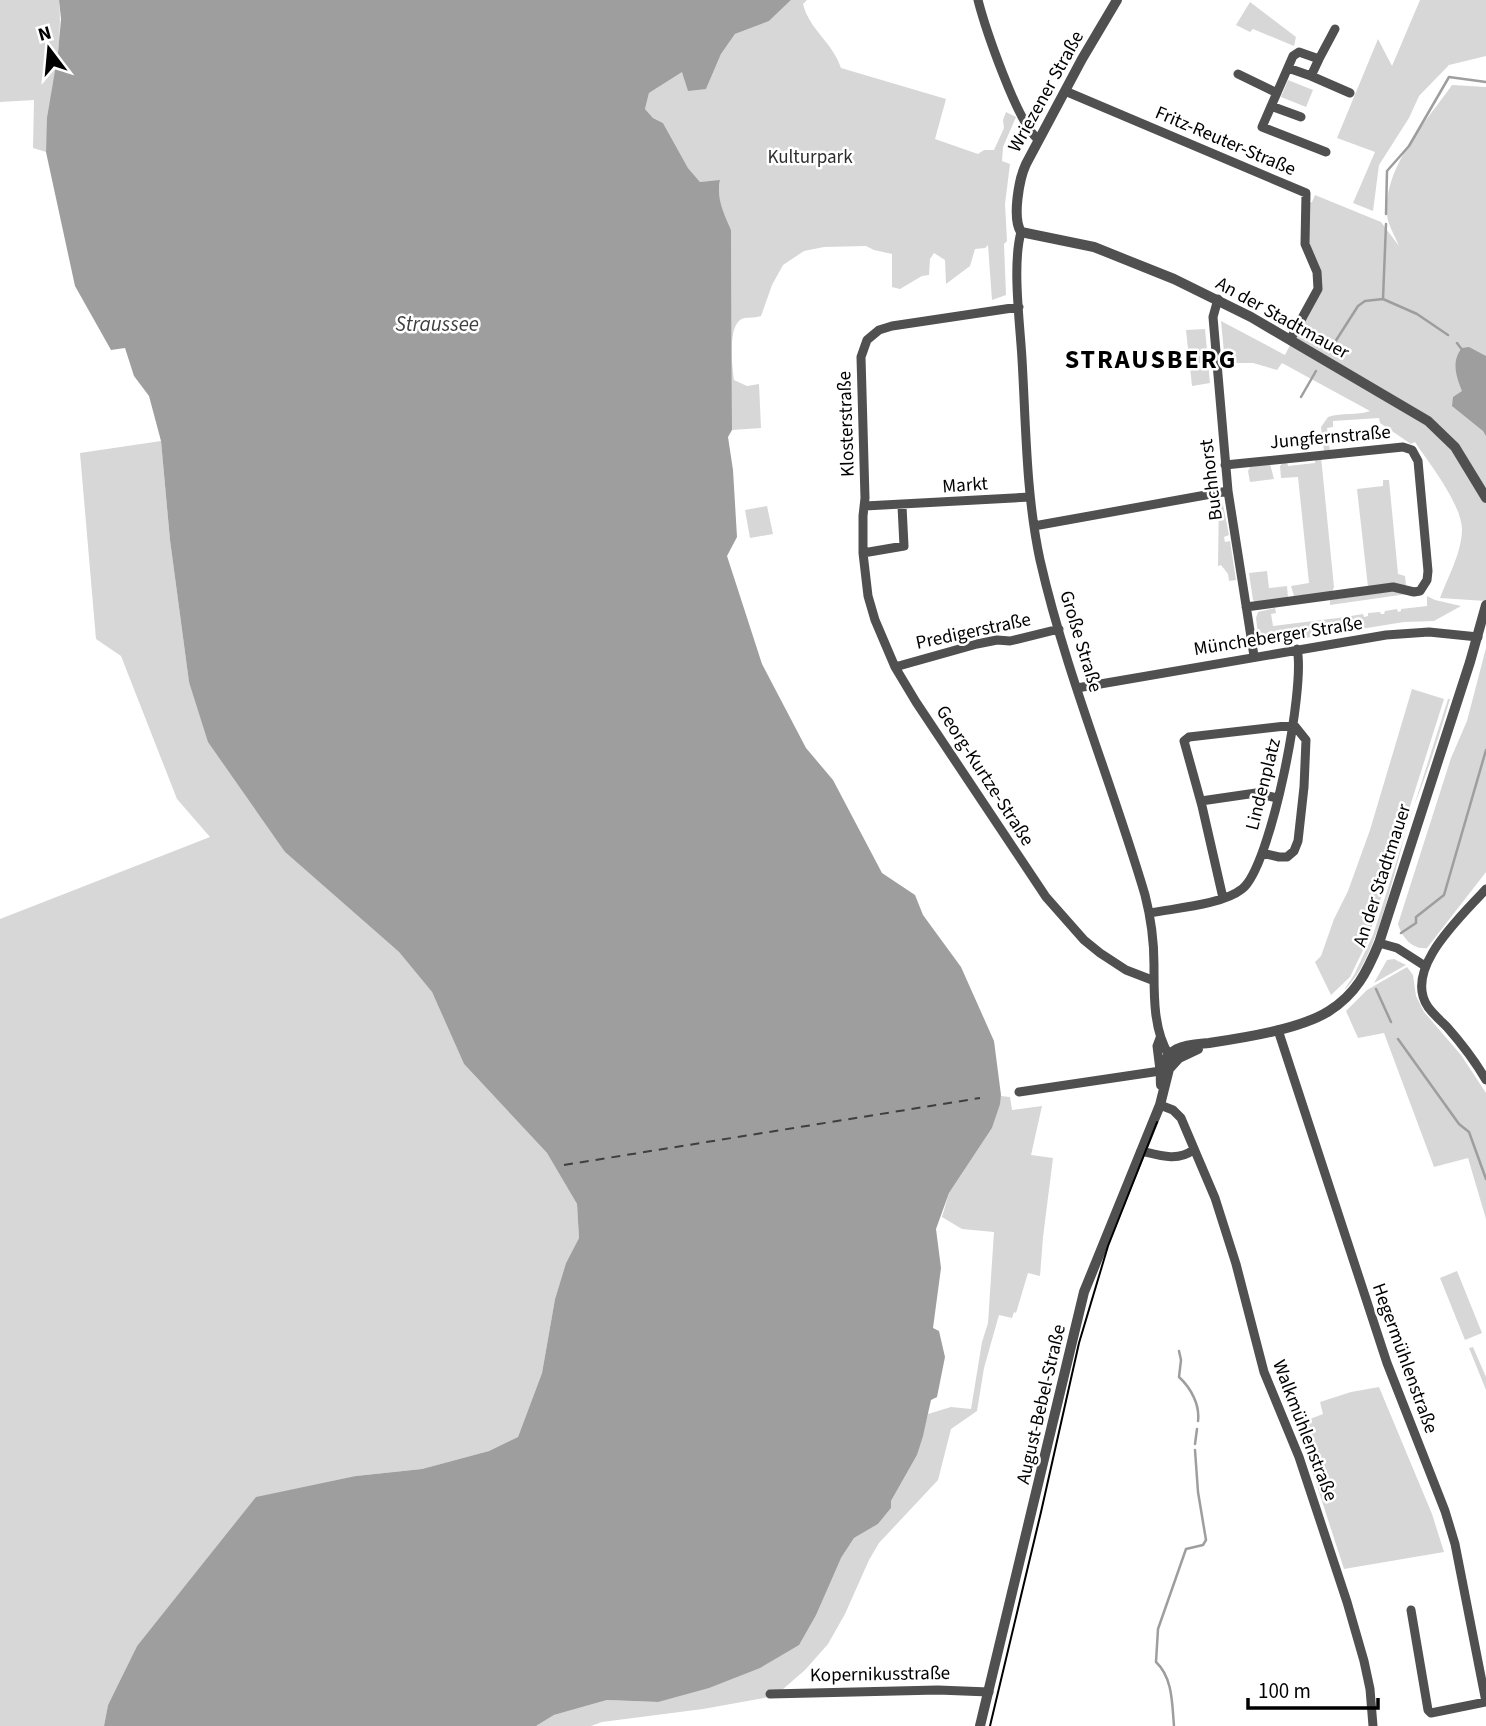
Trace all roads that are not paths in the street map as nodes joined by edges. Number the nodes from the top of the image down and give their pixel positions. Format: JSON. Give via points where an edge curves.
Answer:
{"nodes":[{"id":1,"x":978,"y":0,"type":"edge"},
{"id":2,"x":1118,"y":0,"type":"edge"},
{"id":3,"x":1335,"y":29,"type":"dead end"},
{"id":4,"x":1319,"y":59,"type":"junction"},
{"id":5,"x":1288,"y":68,"type":"junction"},
{"id":6,"x":1238,"y":74,"type":"dead end"},
{"id":7,"x":1311,"y":76,"type":"junction"},
{"id":8,"x":1065,"y":91,"type":"junction"},
{"id":9,"x":1277,"y":93,"type":"junction"},
{"id":10,"x":1350,"y":93,"type":"dead end"},
{"id":11,"x":1271,"y":106,"type":"junction"},
{"id":12,"x":1301,"y":117,"type":"dead end"},
{"id":13,"x":1038,"y":139,"type":"junction"},
{"id":14,"x":1326,"y":152,"type":"dead end"},
{"id":15,"x":1021,"y":232,"type":"junction"},
{"id":16,"x":1017,"y":245,"type":"joint"},
{"id":17,"x":1218,"y":299,"type":"junction"},
{"id":18,"x":1019,"y":307,"type":"junction"},
{"id":19,"x":1290,"y":340,"type":"junction"},
{"id":20,"x":1225,"y":465,"type":"junction"},
{"id":21,"x":1228,"y":491,"type":"junction"},
{"id":22,"x":1030,"y":497,"type":"junction"},
{"id":23,"x":1486,"y":498,"type":"edge"},
{"id":24,"x":865,"y":506,"type":"junction"},
{"id":25,"x":902,"y":506,"type":"junction"},
{"id":26,"x":1034,"y":526,"type":"junction"},
{"id":27,"x":863,"y":541,"type":"joint"},
{"id":28,"x":863,"y":554,"type":"junction"},
{"id":29,"x":1486,"y":605,"type":"edge"},
{"id":30,"x":1247,"y":607,"type":"junction"},
{"id":31,"x":1059,"y":629,"type":"junction"},
{"id":32,"x":1482,"y":637,"type":"edge"},
{"id":33,"x":1297,"y":649,"type":"junction"},
{"id":34,"x":1254,"y":656,"type":"junction"},
{"id":35,"x":895,"y":667,"type":"junction"},
{"id":36,"x":1077,"y":688,"type":"junction"},
{"id":37,"x":1294,"y":726,"type":"junction"},
{"id":38,"x":1277,"y":798,"type":"junction"},
{"id":39,"x":1201,"y":801,"type":"junction"},
{"id":40,"x":1262,"y":853,"type":"junction"},
{"id":41,"x":1486,"y":889,"type":"edge"},
{"id":42,"x":1223,"y":898,"type":"junction"},
{"id":43,"x":1150,"y":913,"type":"junction"},
{"id":44,"x":1379,"y":943,"type":"junction"},
{"id":45,"x":1425,"y":966,"type":"junction"},
{"id":46,"x":1153,"y":979,"type":"junction"},
{"id":47,"x":1278,"y":1030,"type":"junction"},
{"id":48,"x":1160,"y":1038,"type":"junction"},
{"id":49,"x":1210,"y":1043,"type":"junction"},
{"id":50,"x":1169,"y":1055,"type":"junction"},
{"id":51,"x":1486,"y":1056,"type":"edge"},
{"id":52,"x":1475,"y":1061,"type":"junction"},
{"id":53,"x":1164,"y":1070,"type":"junction"},
{"id":54,"x":1486,"y":1080,"type":"edge"},
{"id":55,"x":1020,"y":1092,"type":"dead end"},
{"id":56,"x":1161,"y":1102,"type":"junction"},
{"id":57,"x":1193,"y":1150,"type":"junction"},
{"id":58,"x":1141,"y":1151,"type":"junction"},
{"id":59,"x":1411,"y":1610,"type":"dead end"},
{"id":60,"x":989,"y":1692,"type":"junction"},
{"id":61,"x":770,"y":1694,"type":"dead end"},
{"id":62,"x":1486,"y":1702,"type":"edge"},
{"id":63,"x":981,"y":1726,"type":"edge"},
{"id":64,"x":1373,"y":1726,"type":"edge"}],
"edges":[{"from":1,"to":13,"type":"street","via":[[1025,124]]},
{"from":2,"to":8,"type":"street","name":"Wriezener Straße"},
{"from":3,"to":4,"type":"street"},
{"from":4,"to":5,"type":"street","via":[[1299,52]]},
{"from":4,"to":7,"type":"street"},
{"from":5,"to":7,"type":"street"},
{"from":5,"to":9,"type":"street"},
{"from":6,"to":9,"type":"street"},
{"from":7,"to":10,"type":"street"},
{"from":8,"to":13,"type":"street","name":"Wriezener Straße"},
{"from":8,"to":19,"type":"street","name":"Fritz-Reuter-Straße","via":[[1306,193],[1305,244],[1317,272],[1318,289]]},
{"from":9,"to":11,"type":"street"},
{"from":11,"to":12,"type":"street"},
{"from":11,"to":14,"type":"street","via":[[1262,127]]},
{"from":13,"to":15,"type":"street","name":"Wriezener Straße","via":[[1021,175],[1017,227]]},
{"from":15,"to":16,"type":"street","name":"Wriezener Straße"},
{"from":15,"to":17,"type":"street","name":"An der Stadtmauer","via":[[1094,247]]},
{"from":16,"to":18,"type":"street","name":"Große Straße"},
{"from":17,"to":19,"type":"street","name":"An der Stadtmauer"},
{"from":17,"to":20,"type":"street","name":"Buchhorst","via":[[1213,317]]},
{"from":18,"to":22,"type":"street","name":"Große Straße"},
{"from":18,"to":24,"type":"street","name":"Klosterstraße","via":[[904,323],[879,330],[867,340],[860,374]]},
{"from":19,"to":23,"type":"street","name":"An der Stadtmauer","via":[[1428,421],[1455,447]]},
{"from":20,"to":21,"type":"street","name":"Buchhorst"},
{"from":20,"to":30,"type":"street","name":"Jungfernstraße","via":[[1403,447],[1416,456],[1428,571],[1420,591],[1393,587]]},
{"from":21,"to":26,"type":"street"},
{"from":21,"to":30,"type":"street","name":"Buchhorst"},
{"from":22,"to":25,"type":"street","name":"Markt"},
{"from":22,"to":26,"type":"street","name":"Große Straße"},
{"from":24,"to":25,"type":"street","name":"Markt"},
{"from":24,"to":27,"type":"street","name":"Klosterstraße"},
{"from":25,"to":28,"type":"street","via":[[904,546]]},
{"from":26,"to":31,"type":"street","name":"Große Straße"},
{"from":27,"to":28,"type":"street","name":"Georg-Kurtze-Straße"},
{"from":28,"to":35,"type":"street","name":"Georg-Kurtze-Straße","via":[[871,609]]},
{"from":29,"to":32,"type":"street","name":"An der Stadtmauer"},
{"from":30,"to":34,"type":"street","name":"Buchhorst"},
{"from":31,"to":35,"type":"street","name":"Predigerstraße"},
{"from":31,"to":36,"type":"street","name":"Große Straße"},
{"from":32,"to":33,"type":"street","name":"Müncheberger Straße","via":[[1416,632]]},
{"from":32,"to":44,"type":"street","name":"An der Stadtmauer"},
{"from":33,"to":34,"type":"street","name":"Müncheberger Straße"},
{"from":33,"to":37,"type":"street","name":"Lindenplatz"},
{"from":34,"to":36,"type":"street","name":"Müncheberger Straße"},
{"from":35,"to":46,"type":"street","name":"Georg-Kurtze-Straße","via":[[1052,905],[1113,963]]},
{"from":36,"to":43,"type":"street","name":"Große Straße"},
{"from":37,"to":38,"type":"street","name":"Lindenplatz"},
{"from":37,"to":39,"type":"street","via":[[1184,741]]},
{"from":37,"to":40,"type":"street","name":"Lindenplatz","via":[[1307,744],[1298,841],[1287,857]]},
{"from":38,"to":39,"type":"street","via":[[1256,793]]},
{"from":38,"to":40,"type":"street","name":"Lindenplatz"},
{"from":39,"to":42,"type":"street"},
{"from":40,"to":42,"type":"street","via":[[1250,881]]},
{"from":41,"to":45,"type":"street"},
{"from":42,"to":43,"type":"street"},
{"from":43,"to":46,"type":"street","name":"Große Straße"},
{"from":44,"to":45,"type":"street","via":[[1397,948]]},
{"from":44,"to":47,"type":"street","name":"An der Stadtmauer","via":[[1358,986],[1340,1002],[1317,1017]]},
{"from":45,"to":52,"type":"street","via":[[1421,995]]},
{"from":46,"to":48,"type":"street","name":"Große Straße"},
{"from":47,"to":49,"type":"street","name":"An der Stadtmauer"},
{"from":47,"to":62,"type":"street","name":"Hegermühlenstraße","via":[[1387,1363],[1445,1511]]},
{"from":48,"to":50,"type":"street","name":"Große Straße"},
{"from":48,"to":53,"type":"street","name":"Große Straße","via":[[1157,1046]]},
{"from":49,"to":50,"type":"street","via":[[1181,1047]]},
{"from":49,"to":53,"type":"street"},
{"from":50,"to":53,"type":"street","name":"August-Bebel-Straße"},
{"from":51,"to":52,"type":"street"},
{"from":52,"to":54,"type":"street"},
{"from":53,"to":55,"type":"street"},
{"from":53,"to":56,"type":"street","name":"August-Bebel-Straße"},
{"from":56,"to":57,"type":"street","name":"Walkmühlenstraße","via":[[1179,1115]]},
{"from":56,"to":58,"type":"street","name":"August-Bebel-Straße"},
{"from":57,"to":58,"type":"street","via":[[1185,1156],[1166,1157]]},
{"from":57,"to":64,"type":"street","name":"Walkmühlenstraße","via":[[1215,1198],[1264,1372],[1304,1469],[1347,1602],[1370,1689]]},
{"from":58,"to":60,"type":"street","name":"August-Bebel-Straße","via":[[1084,1292]]},
{"from":59,"to":62,"type":"street","name":"Hegermühlenstraße","via":[[1428,1710]]},
{"from":60,"to":61,"type":"street","name":"Kopernikusstraße"},
{"from":60,"to":63,"type":"street","name":"August-Bebel-Straße"}]}
